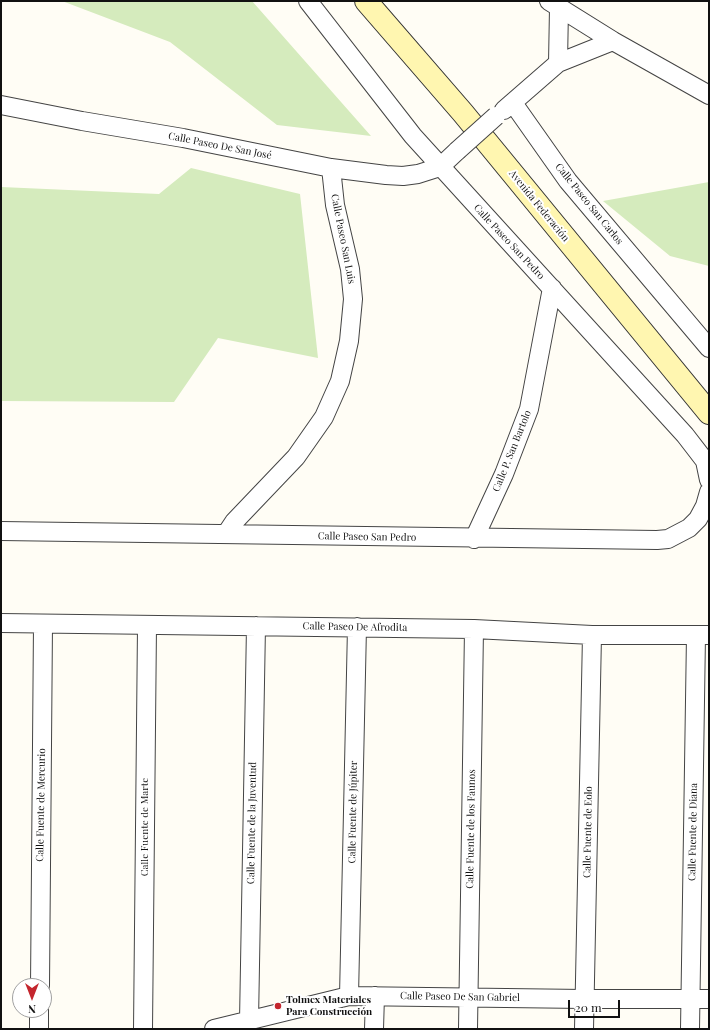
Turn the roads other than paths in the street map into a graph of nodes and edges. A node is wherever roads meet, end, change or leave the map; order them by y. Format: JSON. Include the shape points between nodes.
{"nodes":[{"id":1,"x":308,"y":1,"type":"edge"},
{"id":2,"x":366,"y":1,"type":"edge"},
{"id":3,"x":554,"y":5,"type":"edge"},
{"id":4,"x":613,"y":41,"type":"junction"},
{"id":5,"x":558,"y":63,"type":"junction"},
{"id":6,"x":709,"y":95,"type":"edge"},
{"id":7,"x":513,"y":103,"type":"junction"},
{"id":8,"x":1,"y":105,"type":"edge"},
{"id":9,"x":440,"y":167,"type":"junction"},
{"id":10,"x":331,"y":168,"type":"junction"},
{"id":11,"x":552,"y":288,"type":"junction"},
{"id":12,"x":709,"y":348,"type":"edge"},
{"id":13,"x":709,"y":413,"type":"edge"},
{"id":14,"x":709,"y":480,"type":"edge"},
{"id":15,"x":709,"y":492,"type":"edge"},
{"id":16,"x":1,"y":531,"type":"edge"},
{"id":17,"x":226,"y":534,"type":"junction"},
{"id":18,"x":474,"y":539,"type":"junction"},
{"id":19,"x":1,"y":623,"type":"edge"},
{"id":20,"x":43,"y":624,"type":"junction"},
{"id":21,"x":147,"y":626,"type":"junction"},
{"id":22,"x":256,"y":626,"type":"junction"},
{"id":23,"x":357,"y":627,"type":"junction"},
{"id":24,"x":474,"y":629,"type":"junction"},
{"id":25,"x":592,"y":635,"type":"junction"},
{"id":26,"x":702,"y":635,"type":"edge"},
{"id":27,"x":40,"y":978,"type":"edge"},
{"id":28,"x":349,"y":996,"type":"junction"},
{"id":29,"x":375,"y":996,"type":"junction"},
{"id":30,"x":468,"y":997,"type":"junction"},
{"id":31,"x":584,"y":999,"type":"junction"},
{"id":32,"x":691,"y":999,"type":"junction"},
{"id":33,"x":709,"y":999,"type":"edge"},
{"id":34,"x":39,"y":1018,"type":"edge"},
{"id":35,"x":249,"y":1021,"type":"junction"},
{"id":36,"x":39,"y":1029,"type":"edge"},
{"id":37,"x":144,"y":1029,"type":"edge"},
{"id":38,"x":214,"y":1029,"type":"edge"},
{"id":39,"x":374,"y":1029,"type":"edge"},
{"id":40,"x":468,"y":1029,"type":"edge"},
{"id":41,"x":584,"y":1029,"type":"edge"},
{"id":42,"x":690,"y":1029,"type":"edge"}],
"edges":[{"from":1,"to":9,"type":"street","name":"Calle Paseo San Pedro","via":[[412,136]]},
{"from":2,"to":13,"type":"main road","name":"Avenida Federación","via":[[468,120]]},
{"from":3,"to":4,"type":"street"},
{"from":3,"to":5,"type":"street"},
{"from":4,"to":5,"type":"street"},
{"from":4,"to":6,"type":"street"},
{"from":5,"to":7,"type":"street"},
{"from":7,"to":9,"type":"street","bridge":true},
{"from":7,"to":12,"type":"street","name":"Calle Paseo San Carlos","via":[[568,181]]},
{"from":8,"to":10,"type":"street","name":"Calle Paseo De San José"},
{"from":9,"to":10,"type":"street","name":"Calle Paseo De San José","via":[[403,176]]},
{"from":9,"to":11,"type":"street","name":"Calle Paseo San Pedro"},
{"from":10,"to":17,"type":"street","name":"Calle Paseo San Luis","via":[[335,205],[350,269],[353,298],[350,341],[340,381],[324,418],[296,457],[234,522]]},
{"from":11,"to":14,"type":"street","name":"Calle Paseo San Pedro","via":[[685,435],[705,461]]},
{"from":11,"to":18,"type":"street","name":"Calle P. San Bartolo","via":[[529,409],[504,474]]},
{"from":15,"to":18,"type":"street","name":"Calle Paseo San Pedro","via":[[698,519],[689,528],[668,539]]},
{"from":16,"to":17,"type":"street","name":"Calle Paseo San Pedro"},
{"from":17,"to":18,"type":"street","name":"Calle Paseo San Pedro"},
{"from":19,"to":20,"type":"street","name":"Calle Paseo De Afrodita"},
{"from":20,"to":21,"type":"street","name":"Calle Paseo De Afrodita"},
{"from":20,"to":27,"type":"street","name":"Calle Fuente de Mercurio"},
{"from":21,"to":22,"type":"street","name":"Calle Paseo De Afrodita"},
{"from":21,"to":37,"type":"street","name":"Calle Fuente de Marte"},
{"from":22,"to":23,"type":"street","name":"Calle Paseo De Afrodita"},
{"from":22,"to":35,"type":"street","name":"Calle Fuente de la Juventud"},
{"from":23,"to":24,"type":"street","name":"Calle Paseo De Afrodita"},
{"from":23,"to":28,"type":"street","name":"Calle Fuente de Júpiter"},
{"from":24,"to":25,"type":"street","name":"Calle Paseo De Afrodita"},
{"from":24,"to":30,"type":"street","name":"Calle Fuente de los Faunos"},
{"from":25,"to":26,"type":"street","name":"Calle Paseo De Afrodita"},
{"from":25,"to":31,"type":"street","name":"Calle Fuente de Eolo"},
{"from":26,"to":32,"type":"street","name":"Calle Fuente de Diana"},
{"from":28,"to":29,"type":"street","name":"Calle Paseo De San Gabriel"},
{"from":28,"to":35,"type":"street","name":"Calle Paseo De San Gabriel"},
{"from":29,"to":30,"type":"street","name":"Calle Paseo De San Gabriel"},
{"from":29,"to":39,"type":"street"},
{"from":30,"to":31,"type":"street","name":"Calle Paseo De San Gabriel"},
{"from":30,"to":40,"type":"street","name":"Calle Fuente de los Faunos"},
{"from":31,"to":32,"type":"street","name":"Calle Paseo De San Gabriel"},
{"from":31,"to":41,"type":"street","name":"Calle Fuente de Eolo"},
{"from":32,"to":33,"type":"street","name":"Calle Paseo De San Gabriel"},
{"from":32,"to":42,"type":"street","name":"Calle Fuente de Diana"},
{"from":34,"to":36,"type":"street"},
{"from":35,"to":38,"type":"street","name":"Calle Paseo De San Gabriel"}]}
